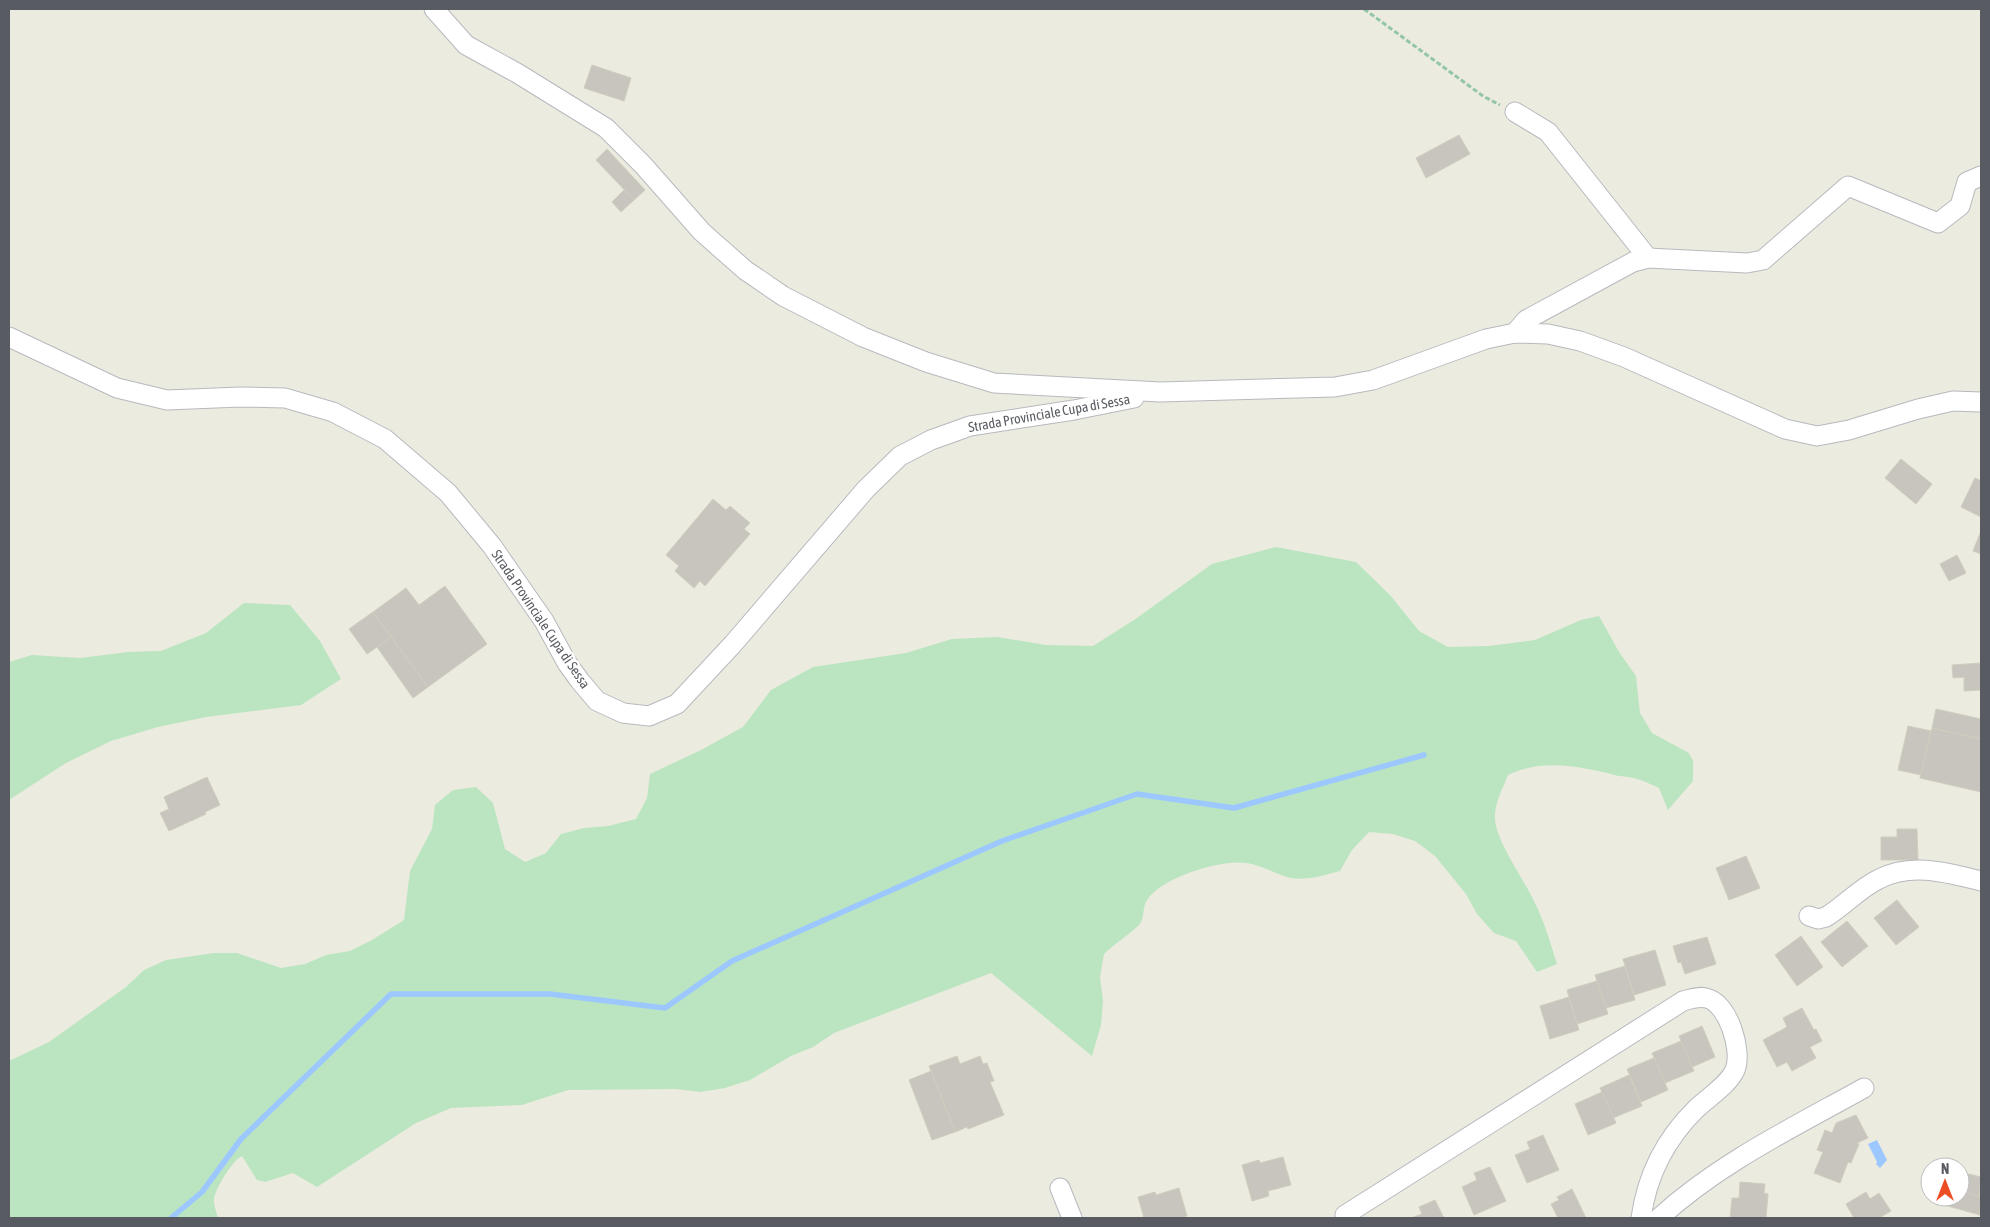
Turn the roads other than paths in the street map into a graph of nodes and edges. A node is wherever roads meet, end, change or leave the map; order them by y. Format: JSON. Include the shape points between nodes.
{"nodes":[{"id":1,"x":434,"y":9,"type":"edge"},
{"id":2,"x":1514,"y":112,"type":"road end"},
{"id":3,"x":1981,"y":176,"type":"edge"},
{"id":4,"x":1648,"y":258,"type":"junction"},
{"id":5,"x":1514,"y":333,"type":"junction"},
{"id":6,"x":9,"y":338,"type":"edge"},
{"id":7,"x":1160,"y":392,"type":"junction"},
{"id":8,"x":1981,"y":402,"type":"edge"},
{"id":9,"x":1981,"y":881,"type":"edge"},
{"id":10,"x":1809,"y":916,"type":"dead end"},
{"id":11,"x":1864,"y":1088,"type":"dead end"},
{"id":12,"x":1060,"y":1188,"type":"dead end"},
{"id":13,"x":1345,"y":1215,"type":"dead end"},
{"id":14,"x":1072,"y":1218,"type":"edge"},
{"id":15,"x":1642,"y":1218,"type":"edge"},
{"id":16,"x":1659,"y":1218,"type":"edge"}],
"edges":[{"from":1,"to":7,"type":"street","via":[[466,45],[606,128],[702,232],[745,270],[783,296],[863,337],[926,362],[994,383]]},
{"from":2,"to":4,"type":"street","via":[[1548,132]]},
{"from":3,"to":4,"type":"street","via":[[1967,182],[1960,206],[1938,223],[1848,186],[1763,260],[1746,263]]},
{"from":4,"to":5,"type":"street","via":[[1633,262],[1526,320]]},
{"from":5,"to":7,"type":"street","via":[[1486,339],[1373,380],[1335,387]]},
{"from":5,"to":8,"type":"street","via":[[1548,334],[1580,341],[1624,357],[1785,429],[1817,436],[1953,400]]},
{"from":6,"to":7,"type":"street","name":"Strada Provinciale Cupa di Sessa","via":[[117,388],[167,400],[285,398],[333,412],[386,439],[448,493],[492,546],[544,621],[567,663],[598,701],[623,713],[649,716],[677,704],[866,489],[900,456],[930,440],[970,426],[1074,410]]},
{"from":9,"to":10,"type":"street","via":[[1935,870],[1899,871],[1879,879],[1826,917]]},
{"from":11,"to":16,"type":"street","via":[[1716,1174]]},
{"from":12,"to":14,"type":"street"},
{"from":13,"to":15,"type":"street","via":[[1683,1001],[1706,998],[1722,1009],[1735,1038],[1737,1063],[1731,1077],[1684,1121],[1669,1141],[1650,1178]]}]}
